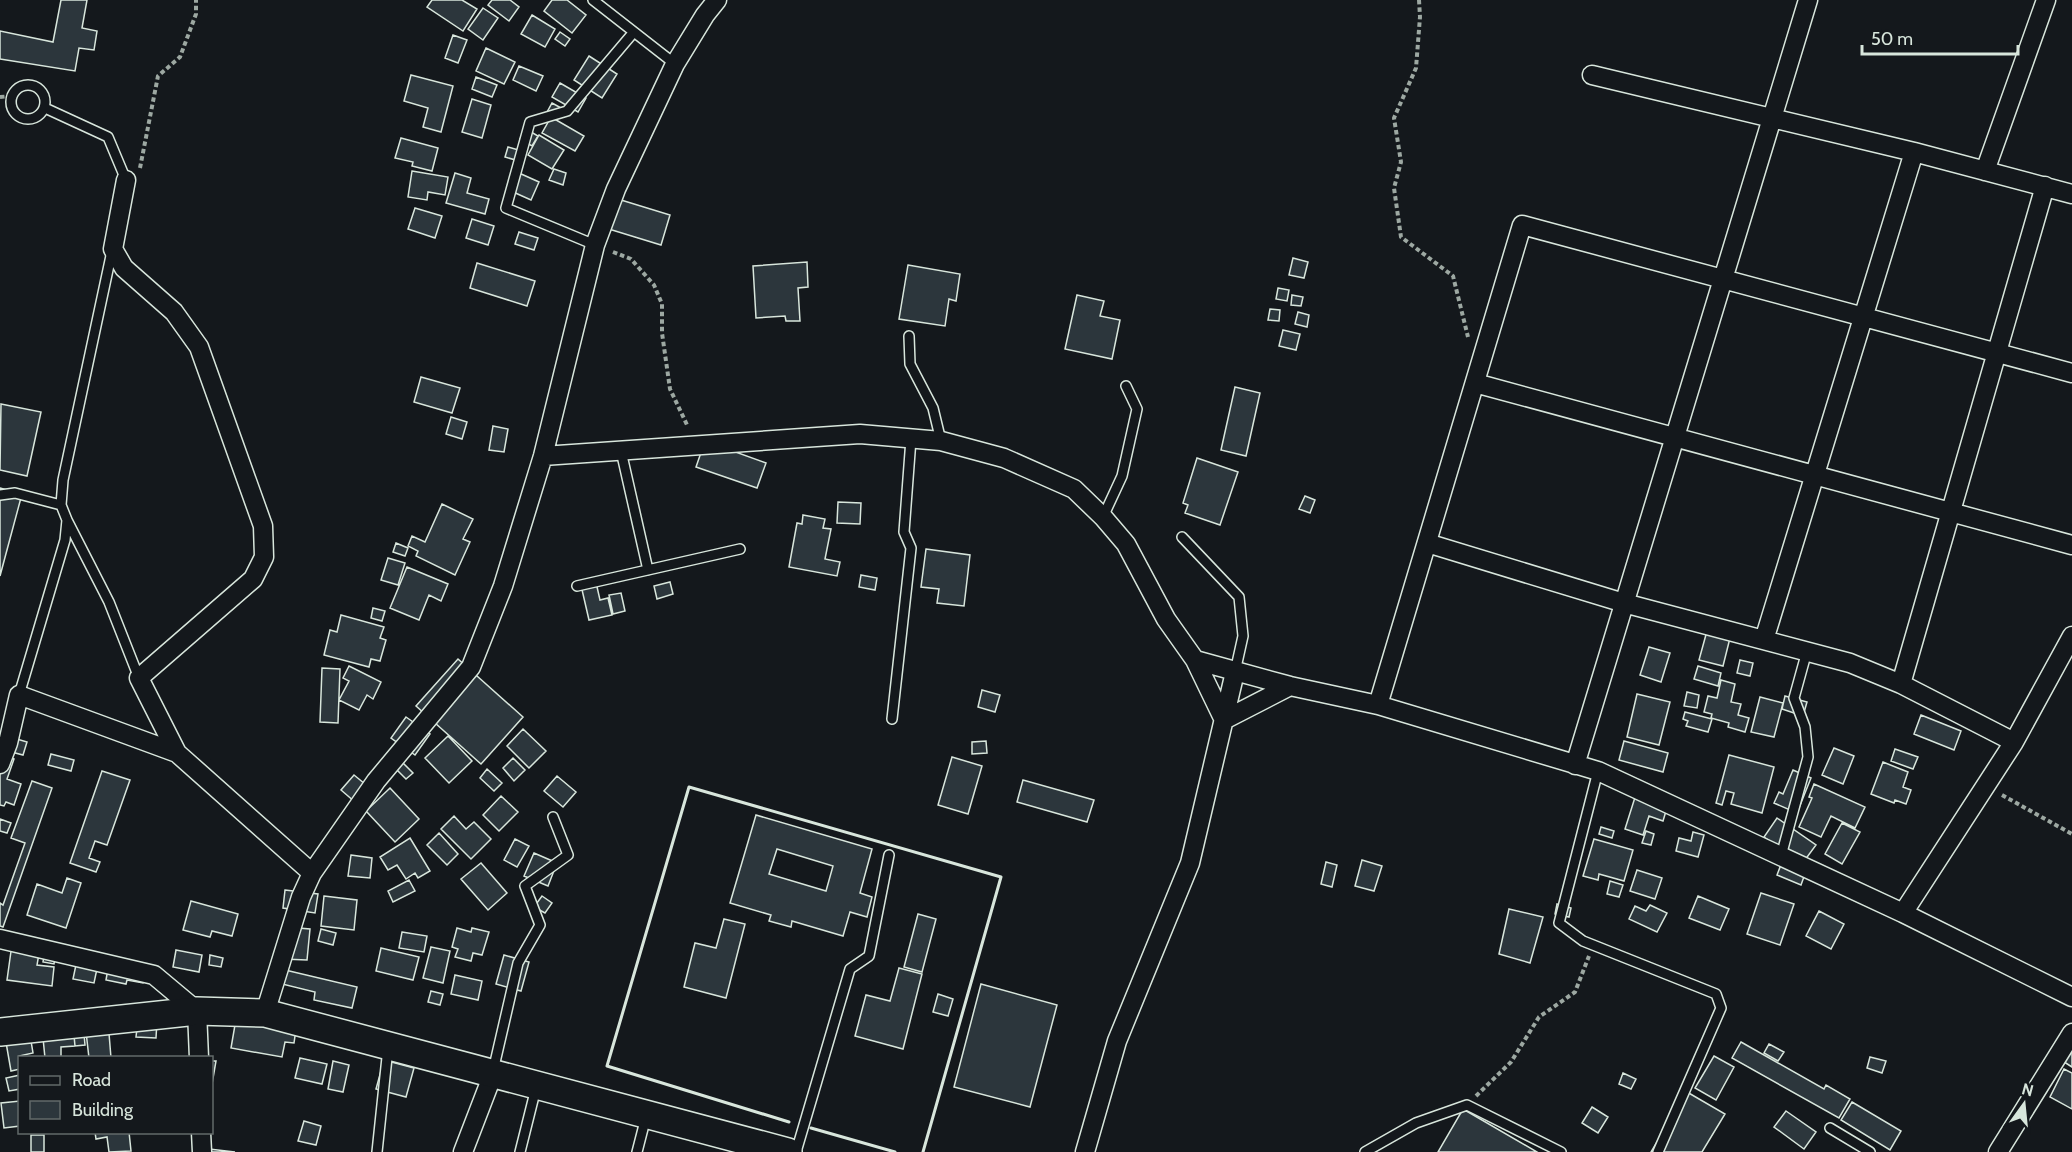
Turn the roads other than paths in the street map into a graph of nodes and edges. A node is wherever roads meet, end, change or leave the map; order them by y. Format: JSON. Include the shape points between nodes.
{"nodes":[{"id":1,"x":593,"y":0,"type":"edge"},
{"id":2,"x":717,"y":0,"type":"edge"},
{"id":3,"x":1808,"y":0,"type":"edge"},
{"id":4,"x":2046,"y":0,"type":"edge"},
{"id":5,"x":633,"y":33,"type":"junction"},
{"id":6,"x":675,"y":64,"type":"junction"},
{"id":7,"x":1592,"y":75,"type":"dead end"},
{"id":8,"x":45,"y":108,"type":"junction"},
{"id":9,"x":1772,"y":118,"type":"junction"},
{"id":10,"x":1914,"y":152,"type":"junction"},
{"id":11,"x":1985,"y":171,"type":"junction"},
{"id":12,"x":126,"y":180,"type":"joint"},
{"id":13,"x":2045,"y":186,"type":"junction"},
{"id":14,"x":2072,"y":194,"type":"edge"},
{"id":15,"x":595,"y":245,"type":"junction"},
{"id":16,"x":113,"y":249,"type":"junction"},
{"id":17,"x":1723,"y":279,"type":"junction"},
{"id":18,"x":1863,"y":317,"type":"junction"},
{"id":19,"x":909,"y":336,"type":"dead end"},
{"id":20,"x":1996,"y":353,"type":"junction"},
{"id":21,"x":2072,"y":373,"type":"edge"},
{"id":22,"x":1475,"y":383,"type":"junction"},
{"id":23,"x":1126,"y":386,"type":"dead end"},
{"id":24,"x":1675,"y":437,"type":"junction"},
{"id":25,"x":911,"y":438,"type":"junction"},
{"id":26,"x":941,"y":441,"type":"junction"},
{"id":27,"x":621,"y":452,"type":"junction"},
{"id":28,"x":543,"y":456,"type":"junction"},
{"id":29,"x":1814,"y":475,"type":"junction"},
{"id":30,"x":0,"y":495,"type":"edge"},
{"id":31,"x":61,"y":505,"type":"junction"},
{"id":32,"x":1950,"y":512,"type":"junction"},
{"id":33,"x":1103,"y":517,"type":"junction"},
{"id":34,"x":67,"y":520,"type":"junction"},
{"id":35,"x":1182,"y":537,"type":"dead end"},
{"id":36,"x":1427,"y":543,"type":"junction"},
{"id":37,"x":2072,"y":545,"type":"edge"},
{"id":38,"x":740,"y":549,"type":"dead end"},
{"id":39,"x":648,"y":570,"type":"junction"},
{"id":40,"x":577,"y":586,"type":"dead end"},
{"id":41,"x":1624,"y":603,"type":"junction"},
{"id":42,"x":2072,"y":636,"type":"edge"},
{"id":43,"x":1764,"y":640,"type":"junction"},
{"id":44,"x":1807,"y":651,"type":"junction"},
{"id":45,"x":1195,"y":660,"type":"junction"},
{"id":46,"x":1235,"y":672,"type":"junction"},
{"id":47,"x":139,"y":678,"type":"junction"},
{"id":48,"x":1901,"y":684,"type":"junction"},
{"id":49,"x":1290,"y":686,"type":"junction"},
{"id":50,"x":19,"y":695,"type":"junction"},
{"id":51,"x":1378,"y":705,"type":"junction"},
{"id":52,"x":892,"y":719,"type":"dead end"},
{"id":53,"x":1224,"y":720,"type":"junction"},
{"id":54,"x":4,"y":742,"type":"edge"},
{"id":55,"x":2014,"y":742,"type":"junction"},
{"id":56,"x":177,"y":753,"type":"junction"},
{"id":57,"x":0,"y":764,"type":"edge"},
{"id":58,"x":1575,"y":765,"type":"junction"},
{"id":59,"x":1598,"y":771,"type":"junction"},
{"id":60,"x":553,"y":817,"type":"dead end"},
{"id":61,"x":889,"y":855,"type":"dead end"},
{"id":62,"x":1781,"y":856,"type":"junction"},
{"id":63,"x":312,"y":873,"type":"junction"},
{"id":64,"x":1903,"y":913,"type":"junction"},
{"id":65,"x":0,"y":939,"type":"edge"},
{"id":66,"x":2072,"y":997,"type":"edge"},
{"id":67,"x":197,"y":1011,"type":"junction"},
{"id":68,"x":265,"y":1013,"type":"junction"},
{"id":69,"x":0,"y":1032,"type":"edge"},
{"id":70,"x":2072,"y":1033,"type":"edge"},
{"id":71,"x":388,"y":1046,"type":"junction"},
{"id":72,"x":199,"y":1056,"type":"edge"},
{"id":73,"x":493,"y":1074,"type":"junction"},
{"id":74,"x":537,"y":1085,"type":"junction"},
{"id":75,"x":647,"y":1114,"type":"junction"},
{"id":76,"x":1830,"y":1128,"type":"dead end"},
{"id":77,"x":201,"y":1134,"type":"edge"},
{"id":78,"x":202,"y":1152,"type":"edge"},
{"id":79,"x":377,"y":1152,"type":"edge"},
{"id":80,"x":463,"y":1152,"type":"edge"},
{"id":81,"x":520,"y":1152,"type":"edge"},
{"id":82,"x":637,"y":1152,"type":"edge"},
{"id":83,"x":787,"y":1152,"type":"edge"},
{"id":84,"x":796,"y":1152,"type":"edge"},
{"id":85,"x":1085,"y":1152,"type":"edge"},
{"id":86,"x":1365,"y":1152,"type":"edge"},
{"id":87,"x":1561,"y":1152,"type":"edge"},
{"id":88,"x":1658,"y":1152,"type":"edge"},
{"id":89,"x":1870,"y":1152,"type":"edge"},
{"id":90,"x":1998,"y":1152,"type":"edge"}],
"edges":[{"from":1,"to":5,"type":"lane"},
{"from":2,"to":6,"type":"street"},
{"from":3,"to":9,"type":"street"},
{"from":4,"to":11,"type":"street"},
{"from":5,"to":6,"type":"lane"},
{"from":5,"to":15,"type":"lane","via":[[567,111],[530,122],[506,208]]},
{"from":6,"to":15,"type":"street","via":[[616,189]]},
{"from":7,"to":9,"type":"street"},
{"from":8,"to":8,"type":"lane","via":[[44,94],[34,86],[21,86],[12,96],[13,110],[23,118],[36,118]]},
{"from":8,"to":12,"type":"lane","via":[[108,136]]},
{"from":9,"to":10,"type":"street"},
{"from":9,"to":17,"type":"street"},
{"from":10,"to":11,"type":"street"},
{"from":10,"to":18,"type":"street"},
{"from":11,"to":13,"type":"street"},
{"from":12,"to":16,"type":"street"},
{"from":13,"to":14,"type":"street"},
{"from":13,"to":20,"type":"street"},
{"from":15,"to":28,"type":"street"},
{"from":16,"to":31,"type":"lane","via":[[63,480]]},
{"from":16,"to":47,"type":"street","via":[[124,268],[174,312],[200,347],[263,526],[264,557],[254,579]]},
{"from":17,"to":18,"type":"street"},
{"from":17,"to":22,"type":"street","via":[[1522,225]]},
{"from":17,"to":24,"type":"street"},
{"from":18,"to":20,"type":"street"},
{"from":18,"to":29,"type":"street"},
{"from":19,"to":26,"type":"lane","via":[[910,364],[933,408]]},
{"from":20,"to":21,"type":"street"},
{"from":20,"to":32,"type":"street"},
{"from":22,"to":24,"type":"street"},
{"from":22,"to":36,"type":"street"},
{"from":23,"to":33,"type":"lane","via":[[1137,409],[1122,476]]},
{"from":24,"to":29,"type":"street"},
{"from":24,"to":41,"type":"street"},
{"from":25,"to":26,"type":"street"},
{"from":25,"to":27,"type":"street","via":[[860,434]]},
{"from":25,"to":52,"type":"lane","via":[[904,532],[911,548]]},
{"from":26,"to":33,"type":"street","via":[[1004,458],[1074,489]]},
{"from":27,"to":28,"type":"street"},
{"from":27,"to":39,"type":"lane"},
{"from":28,"to":63,"type":"street","via":[[503,586],[471,667],[376,781]]},
{"from":29,"to":32,"type":"street"},
{"from":29,"to":43,"type":"street"},
{"from":30,"to":31,"type":"lane","via":[[15,493]]},
{"from":31,"to":34,"type":"lane"},
{"from":32,"to":37,"type":"street"},
{"from":32,"to":48,"type":"street"},
{"from":33,"to":45,"type":"street","via":[[1126,544],[1166,619]]},
{"from":34,"to":47,"type":"lane","via":[[109,602]]},
{"from":34,"to":50,"type":"lane","via":[[65,540]]},
{"from":35,"to":46,"type":"lane","via":[[1239,597],[1242,636]]},
{"from":36,"to":41,"type":"street"},
{"from":36,"to":51,"type":"street"},
{"from":38,"to":39,"type":"lane"},
{"from":39,"to":40,"type":"lane"},
{"from":41,"to":43,"type":"street"},
{"from":41,"to":58,"type":"street"},
{"from":42,"to":55,"type":"street"},
{"from":43,"to":44,"type":"street"},
{"from":44,"to":48,"type":"street"},
{"from":44,"to":62,"type":"lane","via":[[1794,698],[1805,727],[1808,757]]},
{"from":45,"to":46,"type":"street"},
{"from":45,"to":53,"type":"street"},
{"from":46,"to":49,"type":"street"},
{"from":46,"to":53,"type":"street"},
{"from":47,"to":56,"type":"street"},
{"from":48,"to":55,"type":"street"},
{"from":49,"to":51,"type":"street"},
{"from":49,"to":53,"type":"street"},
{"from":50,"to":54,"type":"street"},
{"from":50,"to":56,"type":"street"},
{"from":51,"to":58,"type":"street"},
{"from":53,"to":85,"type":"street","via":[[1190,863],[1117,1041]]},
{"from":54,"to":57,"type":"street"},
{"from":55,"to":64,"type":"street"},
{"from":56,"to":63,"type":"street"},
{"from":58,"to":59,"type":"street"},
{"from":59,"to":62,"type":"street"},
{"from":59,"to":88,"type":"lane","via":[[1559,922],[1583,941],[1716,994],[1721,1008]]},
{"from":60,"to":73,"type":"lane","via":[[568,855],[525,886],[540,925],[518,963]]},
{"from":61,"to":84,"type":"lane","via":[[869,956],[850,969]]},
{"from":62,"to":64,"type":"street"},
{"from":63,"to":68,"type":"street"},
{"from":64,"to":66,"type":"street"},
{"from":65,"to":67,"type":"street","via":[[154,975]]},
{"from":67,"to":68,"type":"main road"},
{"from":67,"to":69,"type":"main road"},
{"from":67,"to":72,"type":"street"},
{"from":68,"to":71,"type":"main road"},
{"from":70,"to":90,"type":"street"},
{"from":71,"to":73,"type":"main road"},
{"from":71,"to":79,"type":"lane"},
{"from":73,"to":74,"type":"main road"},
{"from":73,"to":80,"type":"street"},
{"from":74,"to":75,"type":"main road"},
{"from":74,"to":81,"type":"lane"},
{"from":75,"to":82,"type":"lane"},
{"from":75,"to":83,"type":"main road"},
{"from":76,"to":89,"type":"lane"},
{"from":77,"to":78,"type":"street"},
{"from":86,"to":87,"type":"lane","via":[[1416,1123],[1467,1105]]}]}
